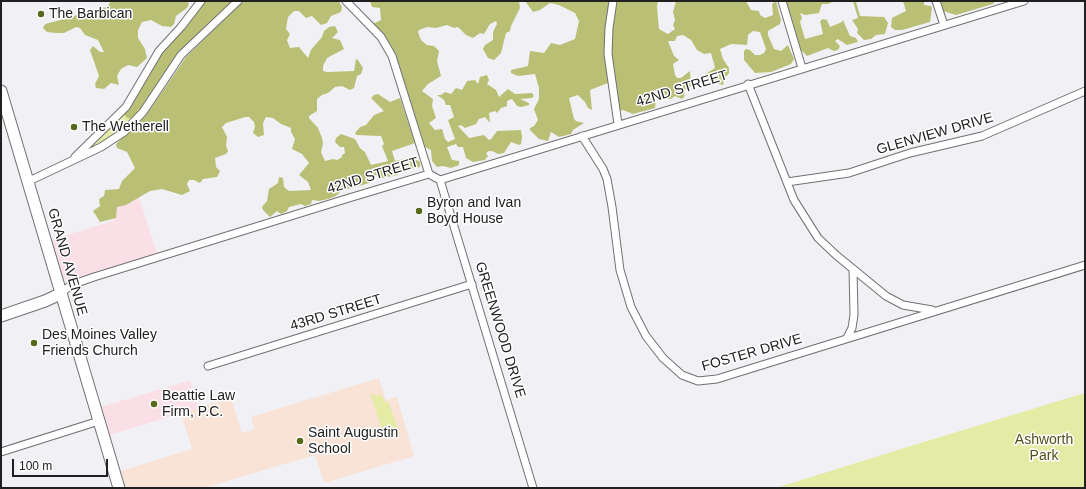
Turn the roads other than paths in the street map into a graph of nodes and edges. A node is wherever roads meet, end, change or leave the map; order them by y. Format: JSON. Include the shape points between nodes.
{"nodes":[{"id":1,"x":201,"y":1,"type":"edge"},
{"id":2,"x":238,"y":1,"type":"edge"},
{"id":3,"x":346,"y":1,"type":"edge"},
{"id":4,"x":613,"y":1,"type":"edge"},
{"id":5,"x":782,"y":1,"type":"edge"},
{"id":6,"x":936,"y":1,"type":"edge"},
{"id":7,"x":1024,"y":1,"type":"edge"},
{"id":8,"x":944,"y":25,"type":"junction"},
{"id":9,"x":802,"y":68,"type":"junction"},
{"id":10,"x":748,"y":84,"type":"junction"},
{"id":11,"x":1,"y":90,"type":"edge"},
{"id":12,"x":1085,"y":91,"type":"edge"},
{"id":13,"x":618,"y":124,"type":"junction"},
{"id":14,"x":582,"y":136,"type":"junction"},
{"id":15,"x":73,"y":158,"type":"junction"},
{"id":16,"x":429,"y":174,"type":"junction"},
{"id":17,"x":440,"y":180,"type":"junction"},
{"id":18,"x":27,"y":182,"type":"junction"},
{"id":19,"x":787,"y":182,"type":"junction"},
{"id":20,"x":1085,"y":265,"type":"edge"},
{"id":21,"x":853,"y":270,"type":"junction"},
{"id":22,"x":472,"y":284,"type":"junction"},
{"id":23,"x":60,"y":294,"type":"junction"},
{"id":24,"x":938,"y":310,"type":"junction"},
{"id":25,"x":1,"y":316,"type":"edge"},
{"id":26,"x":847,"y":338,"type":"junction"},
{"id":27,"x":208,"y":366,"type":"dead end"},
{"id":28,"x":99,"y":421,"type":"junction"},
{"id":29,"x":1,"y":452,"type":"edge"},
{"id":30,"x":119,"y":488,"type":"edge"},
{"id":31,"x":533,"y":488,"type":"edge"}],
"edges":[{"from":1,"to":15,"type":"street","via":[[159,51],[126,107]]},
{"from":2,"to":15,"type":"street","via":[[182,55],[134,123],[113,140]]},
{"from":3,"to":16,"type":"street","via":[[381,37],[392,56]]},
{"from":4,"to":13,"type":"street","via":[[608,54]]},
{"from":5,"to":9,"type":"street"},
{"from":6,"to":8,"type":"street"},
{"from":7,"to":8,"type":"street","name":"42ND STREET"},
{"from":8,"to":9,"type":"street","name":"42ND STREET"},
{"from":9,"to":10,"type":"street","name":"42ND STREET"},
{"from":10,"to":13,"type":"street","name":"42ND STREET"},
{"from":10,"to":19,"type":"street"},
{"from":11,"to":18,"type":"main road","name":"GRAND AVENUE"},
{"from":12,"to":19,"type":"street","name":"GLENVIEW DRIVE","via":[[982,136],[910,153],[849,173]]},
{"from":13,"to":14,"type":"street","name":"42ND STREET"},
{"from":14,"to":17,"type":"street","name":"42ND STREET"},
{"from":14,"to":26,"type":"street","name":"FOSTER DRIVE","via":[[607,179],[620,270],[631,307],[654,348],[682,375],[698,381],[717,379]]},
{"from":15,"to":18,"type":"street"},
{"from":16,"to":17,"type":"street","name":"42ND STREET"},
{"from":16,"to":23,"type":"street","name":"42ND STREET","via":[[94,277],[71,286]]},
{"from":17,"to":22,"type":"street","name":"GREENWOOD DRIVE"},
{"from":18,"to":23,"type":"main road","name":"GRAND AVENUE"},
{"from":19,"to":21,"type":"street","via":[[810,228]]},
{"from":20,"to":24,"type":"street","name":"FOSTER DRIVE"},
{"from":21,"to":24,"type":"street","via":[[886,296],[903,305],[921,310]]},
{"from":21,"to":26,"type":"street","via":[[854,315]]},
{"from":22,"to":27,"type":"street","name":"43RD STREET"},
{"from":22,"to":31,"type":"street","name":"GREENWOOD DRIVE"},
{"from":23,"to":25,"type":"main road","name":"42ND STREET"},
{"from":23,"to":28,"type":"main road","name":"GRAND AVENUE"},
{"from":24,"to":26,"type":"street","name":"FOSTER DRIVE"},
{"from":28,"to":29,"type":"street"},
{"from":28,"to":30,"type":"main road","name":"GRAND AVENUE"}]}
